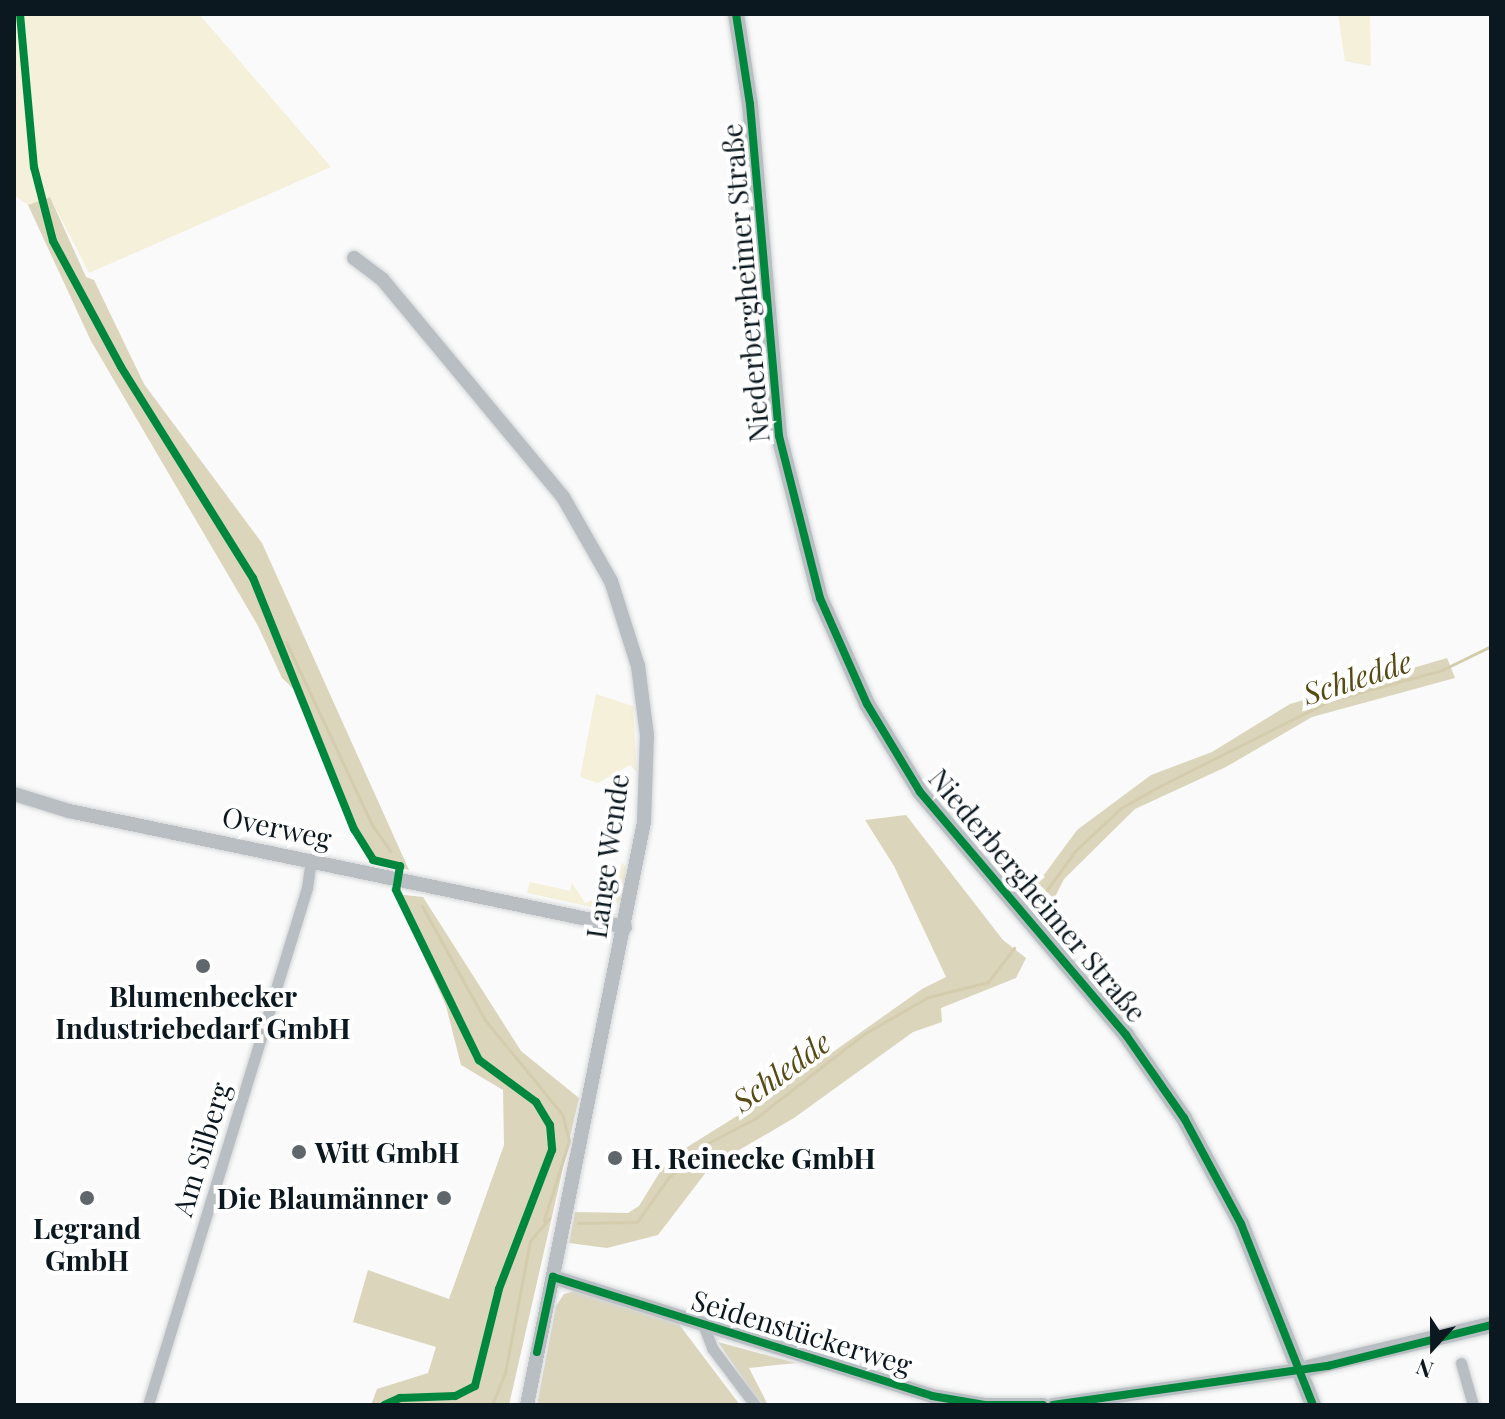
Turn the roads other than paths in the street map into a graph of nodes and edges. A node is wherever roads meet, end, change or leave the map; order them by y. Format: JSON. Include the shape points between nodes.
{"nodes":[{"id":1,"x":736,"y":14,"type":"edge"},
{"id":2,"x":354,"y":258,"type":"dead end"},
{"id":3,"x":14,"y":794,"type":"edge"},
{"id":4,"x":311,"y":861,"type":"junction"},
{"id":5,"x":625,"y":927,"type":"junction"},
{"id":6,"x":553,"y":1277,"type":"junction"},
{"id":7,"x":703,"y":1324,"type":"junction"},
{"id":8,"x":1491,"y":1325,"type":"edge"},
{"id":9,"x":1461,"y":1363,"type":"dead end"},
{"id":10,"x":1300,"y":1370,"type":"junction"},
{"id":11,"x":1095,"y":1404,"type":"edge"},
{"id":12,"x":148,"y":1405,"type":"edge"},
{"id":13,"x":527,"y":1405,"type":"edge"},
{"id":14,"x":755,"y":1405,"type":"edge"},
{"id":15,"x":1043,"y":1405,"type":"edge"},
{"id":16,"x":1053,"y":1405,"type":"edge"},
{"id":17,"x":1313,"y":1405,"type":"edge"},
{"id":18,"x":1473,"y":1405,"type":"edge"}],
"edges":[{"from":1,"to":10,"type":"main road","name":"Niederbergheimer Straße","via":[[750,104],[779,436],[798,524],[826,611],[867,704],[920,792],[1126,1035],[1184,1118],[1241,1224]]},
{"from":2,"to":5,"type":"street","name":"Lange Wende","via":[[382,279],[526,448],[563,497],[611,581],[631,635],[647,735],[644,822]]},
{"from":3,"to":4,"type":"street","name":"Overweg","via":[[69,811]]},
{"from":4,"to":5,"type":"street","name":"Overweg"},
{"from":4,"to":12,"type":"street","name":"Am Silberg"},
{"from":5,"to":6,"type":"street","name":"Lange Wende"},
{"from":6,"to":7,"type":"street","name":"Seidenstückerweg"},
{"from":6,"to":13,"type":"street","name":"Lange Wende"},
{"from":7,"to":14,"type":"street","via":[[712,1348]]},
{"from":7,"to":15,"type":"street","name":"Seidenstückerweg","via":[[932,1396],[986,1405]]},
{"from":8,"to":10,"type":"main road"},
{"from":9,"to":18,"type":"street"},
{"from":10,"to":11,"type":"street"},
{"from":10,"to":17,"type":"main road","name":"Niederbergheimer Straße"},
{"from":11,"to":16,"type":"street"}]}
